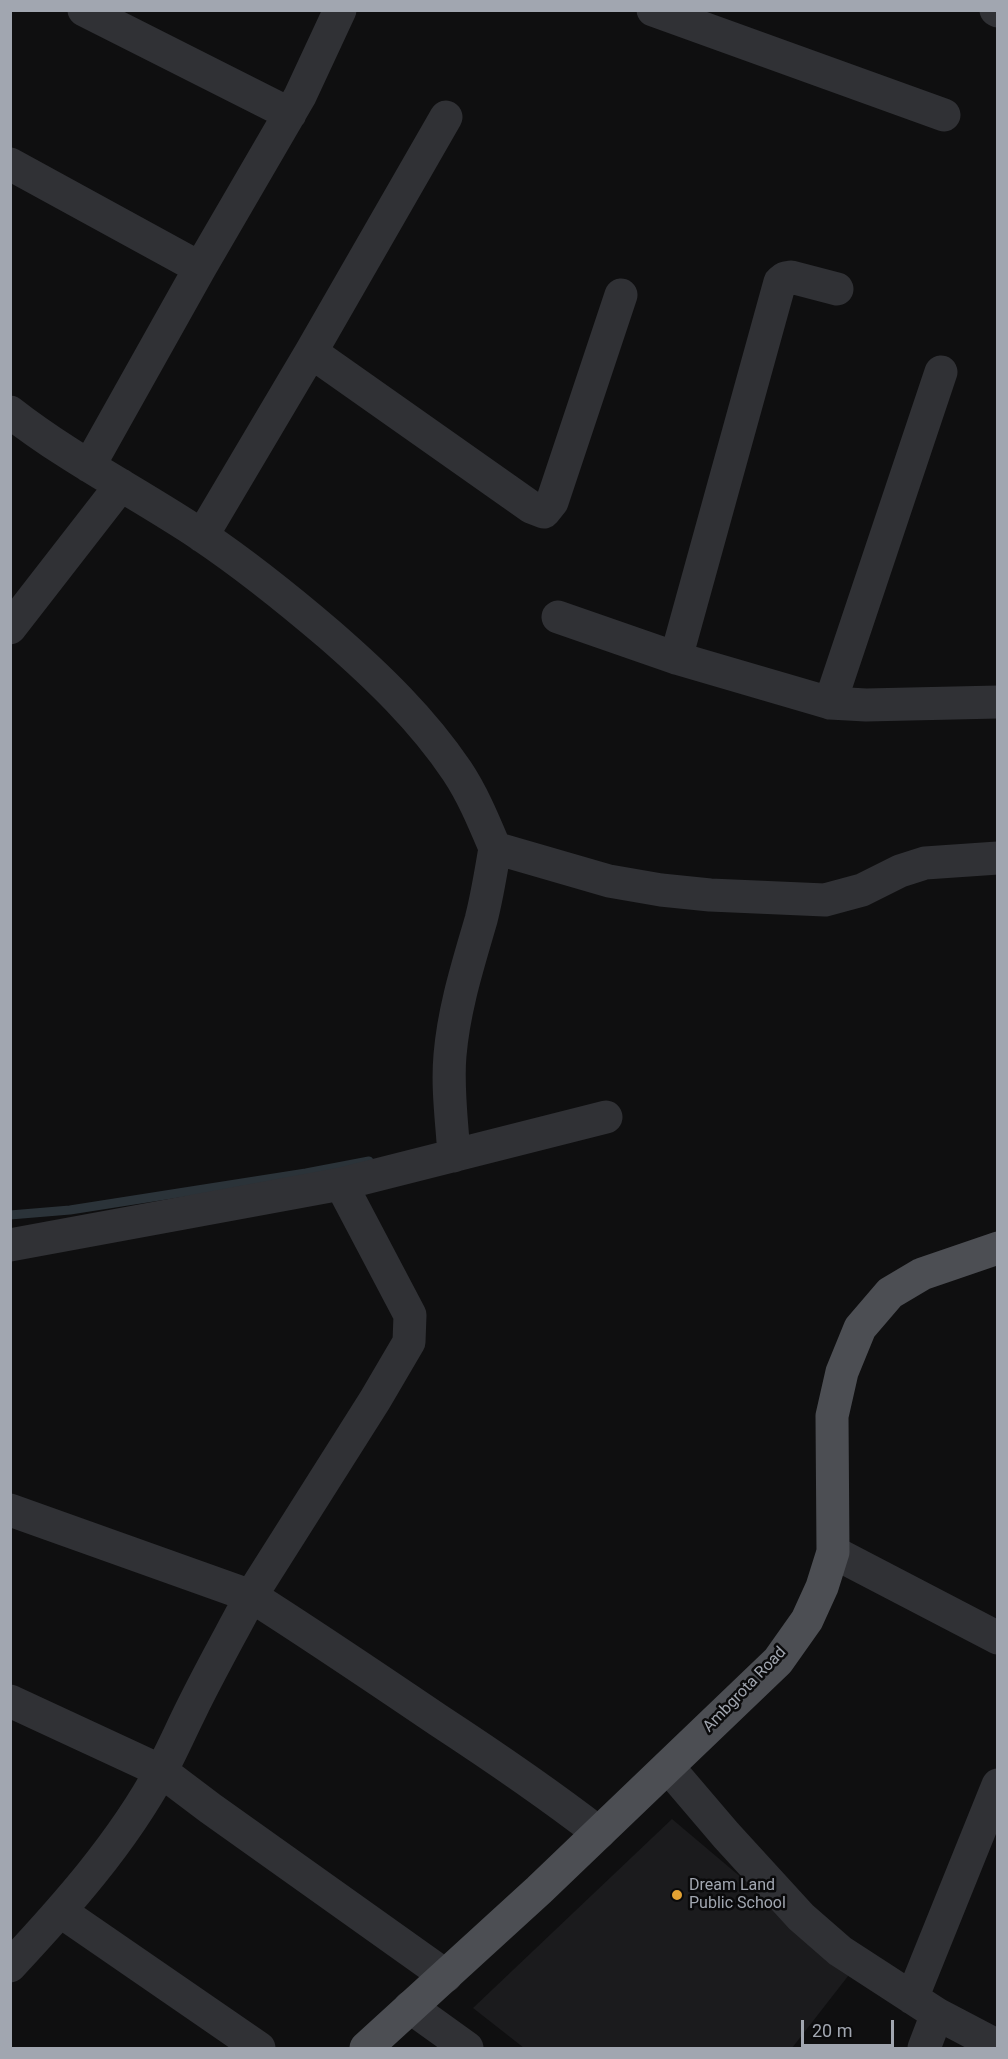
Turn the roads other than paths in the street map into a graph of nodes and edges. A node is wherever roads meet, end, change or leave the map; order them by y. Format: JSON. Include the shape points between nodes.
{"nodes":[{"id":1,"x":340,"y":10,"type":"edge"},
{"id":2,"x":652,"y":10,"type":"edge"},
{"id":3,"x":96,"y":13,"type":"edge"},
{"id":4,"x":290,"y":114,"type":"junction"},
{"id":5,"x":944,"y":115,"type":"dead end"},
{"id":6,"x":446,"y":117,"type":"dead end"},
{"id":7,"x":10,"y":164,"type":"edge"},
{"id":8,"x":200,"y":268,"type":"junction"},
{"id":9,"x":837,"y":289,"type":"dead end"},
{"id":10,"x":621,"y":295,"type":"dead end"},
{"id":11,"x":311,"y":352,"type":"junction"},
{"id":12,"x":941,"y":372,"type":"dead end"},
{"id":13,"x":10,"y":412,"type":"edge"},
{"id":14,"x":89,"y":466,"type":"junction"},
{"id":15,"x":122,"y":485,"type":"junction"},
{"id":16,"x":202,"y":536,"type":"junction"},
{"id":17,"x":558,"y":617,"type":"dead end"},
{"id":18,"x":10,"y":628,"type":"edge"},
{"id":19,"x":676,"y":658,"type":"junction"},
{"id":20,"x":998,"y":702,"type":"edge"},
{"id":21,"x":830,"y":704,"type":"junction"},
{"id":22,"x":495,"y":848,"type":"junction"},
{"id":23,"x":998,"y":858,"type":"edge"},
{"id":24,"x":606,"y":1117,"type":"dead end"},
{"id":25,"x":454,"y":1156,"type":"junction"},
{"id":26,"x":341,"y":1184,"type":"junction"},
{"id":27,"x":10,"y":1245,"type":"edge"},
{"id":28,"x":998,"y":1248,"type":"edge"},
{"id":29,"x":10,"y":1510,"type":"edge"},
{"id":30,"x":833,"y":1552,"type":"junction"},
{"id":31,"x":251,"y":1596,"type":"junction"},
{"id":32,"x":998,"y":1638,"type":"edge"},
{"id":33,"x":10,"y":1701,"type":"edge"},
{"id":34,"x":669,"y":1767,"type":"junction"},
{"id":35,"x":161,"y":1772,"type":"junction"},
{"id":36,"x":998,"y":1785,"type":"edge"},
{"id":37,"x":599,"y":1833,"type":"junction"},
{"id":38,"x":60,"y":1911,"type":"junction"},
{"id":39,"x":10,"y":1966,"type":"edge"},
{"id":40,"x":446,"y":1976,"type":"junction"},
{"id":41,"x":924,"y":2006,"type":"junction"},
{"id":42,"x":410,"y":2007,"type":"junction"},
{"id":43,"x":998,"y":2046,"type":"edge"},
{"id":44,"x":259,"y":2049,"type":"edge"},
{"id":45,"x":366,"y":2049,"type":"edge"},
{"id":46,"x":467,"y":2049,"type":"edge"},
{"id":47,"x":924,"y":2049,"type":"edge"}],
"edges":[{"from":1,"to":4,"type":"street"},
{"from":2,"to":5,"type":"street"},
{"from":3,"to":4,"type":"street"},
{"from":4,"to":8,"type":"street"},
{"from":6,"to":11,"type":"street"},
{"from":7,"to":8,"type":"street"},
{"from":8,"to":14,"type":"street"},
{"from":9,"to":19,"type":"street","via":[[791,277],[780,282]]},
{"from":10,"to":11,"type":"street","via":[[552,502],[544,512],[531,507]]},
{"from":11,"to":16,"type":"street"},
{"from":12,"to":21,"type":"street"},
{"from":13,"to":14,"type":"street"},
{"from":14,"to":15,"type":"street"},
{"from":15,"to":16,"type":"street"},
{"from":15,"to":18,"type":"street"},
{"from":16,"to":22,"type":"street","via":[[276,588],[397,697],[457,772]]},
{"from":17,"to":19,"type":"street"},
{"from":19,"to":21,"type":"street"},
{"from":20,"to":21,"type":"street"},
{"from":22,"to":23,"type":"street","via":[[609,881],[661,890],[825,900],[862,890],[925,863]]},
{"from":22,"to":25,"type":"street","via":[[454,1020],[450,1091]]},
{"from":24,"to":25,"type":"street"},
{"from":25,"to":26,"type":"street"},
{"from":26,"to":27,"type":"street"},
{"from":26,"to":31,"type":"street","via":[[410,1315],[408,1342]]},
{"from":28,"to":30,"type":"main road","name":"Ambgrota Road","via":[[922,1274],[890,1293],[860,1328],[842,1372],[832,1416]]},
{"from":29,"to":31,"type":"street"},
{"from":30,"to":32,"type":"street"},
{"from":30,"to":34,"type":"main road","name":"Ambgrota Road","via":[[807,1620],[778,1661]]},
{"from":31,"to":35,"type":"street"},
{"from":31,"to":37,"type":"street","via":[[464,1737]]},
{"from":33,"to":35,"type":"street"},
{"from":34,"to":37,"type":"main road","name":"Ambgrota Road"},
{"from":34,"to":41,"type":"street","via":[[801,1917],[840,1951]]},
{"from":35,"to":38,"type":"street","via":[[109,1850]]},
{"from":35,"to":40,"type":"street"},
{"from":36,"to":41,"type":"street"},
{"from":37,"to":40,"type":"main road","name":"Ambgrota Road"},
{"from":38,"to":39,"type":"street"},
{"from":38,"to":44,"type":"street"},
{"from":40,"to":42,"type":"main road","name":"Ambgrota Road"},
{"from":41,"to":43,"type":"street"},
{"from":41,"to":47,"type":"street"},
{"from":42,"to":45,"type":"main road","name":"Ambgrota Road"},
{"from":42,"to":46,"type":"street"}]}
